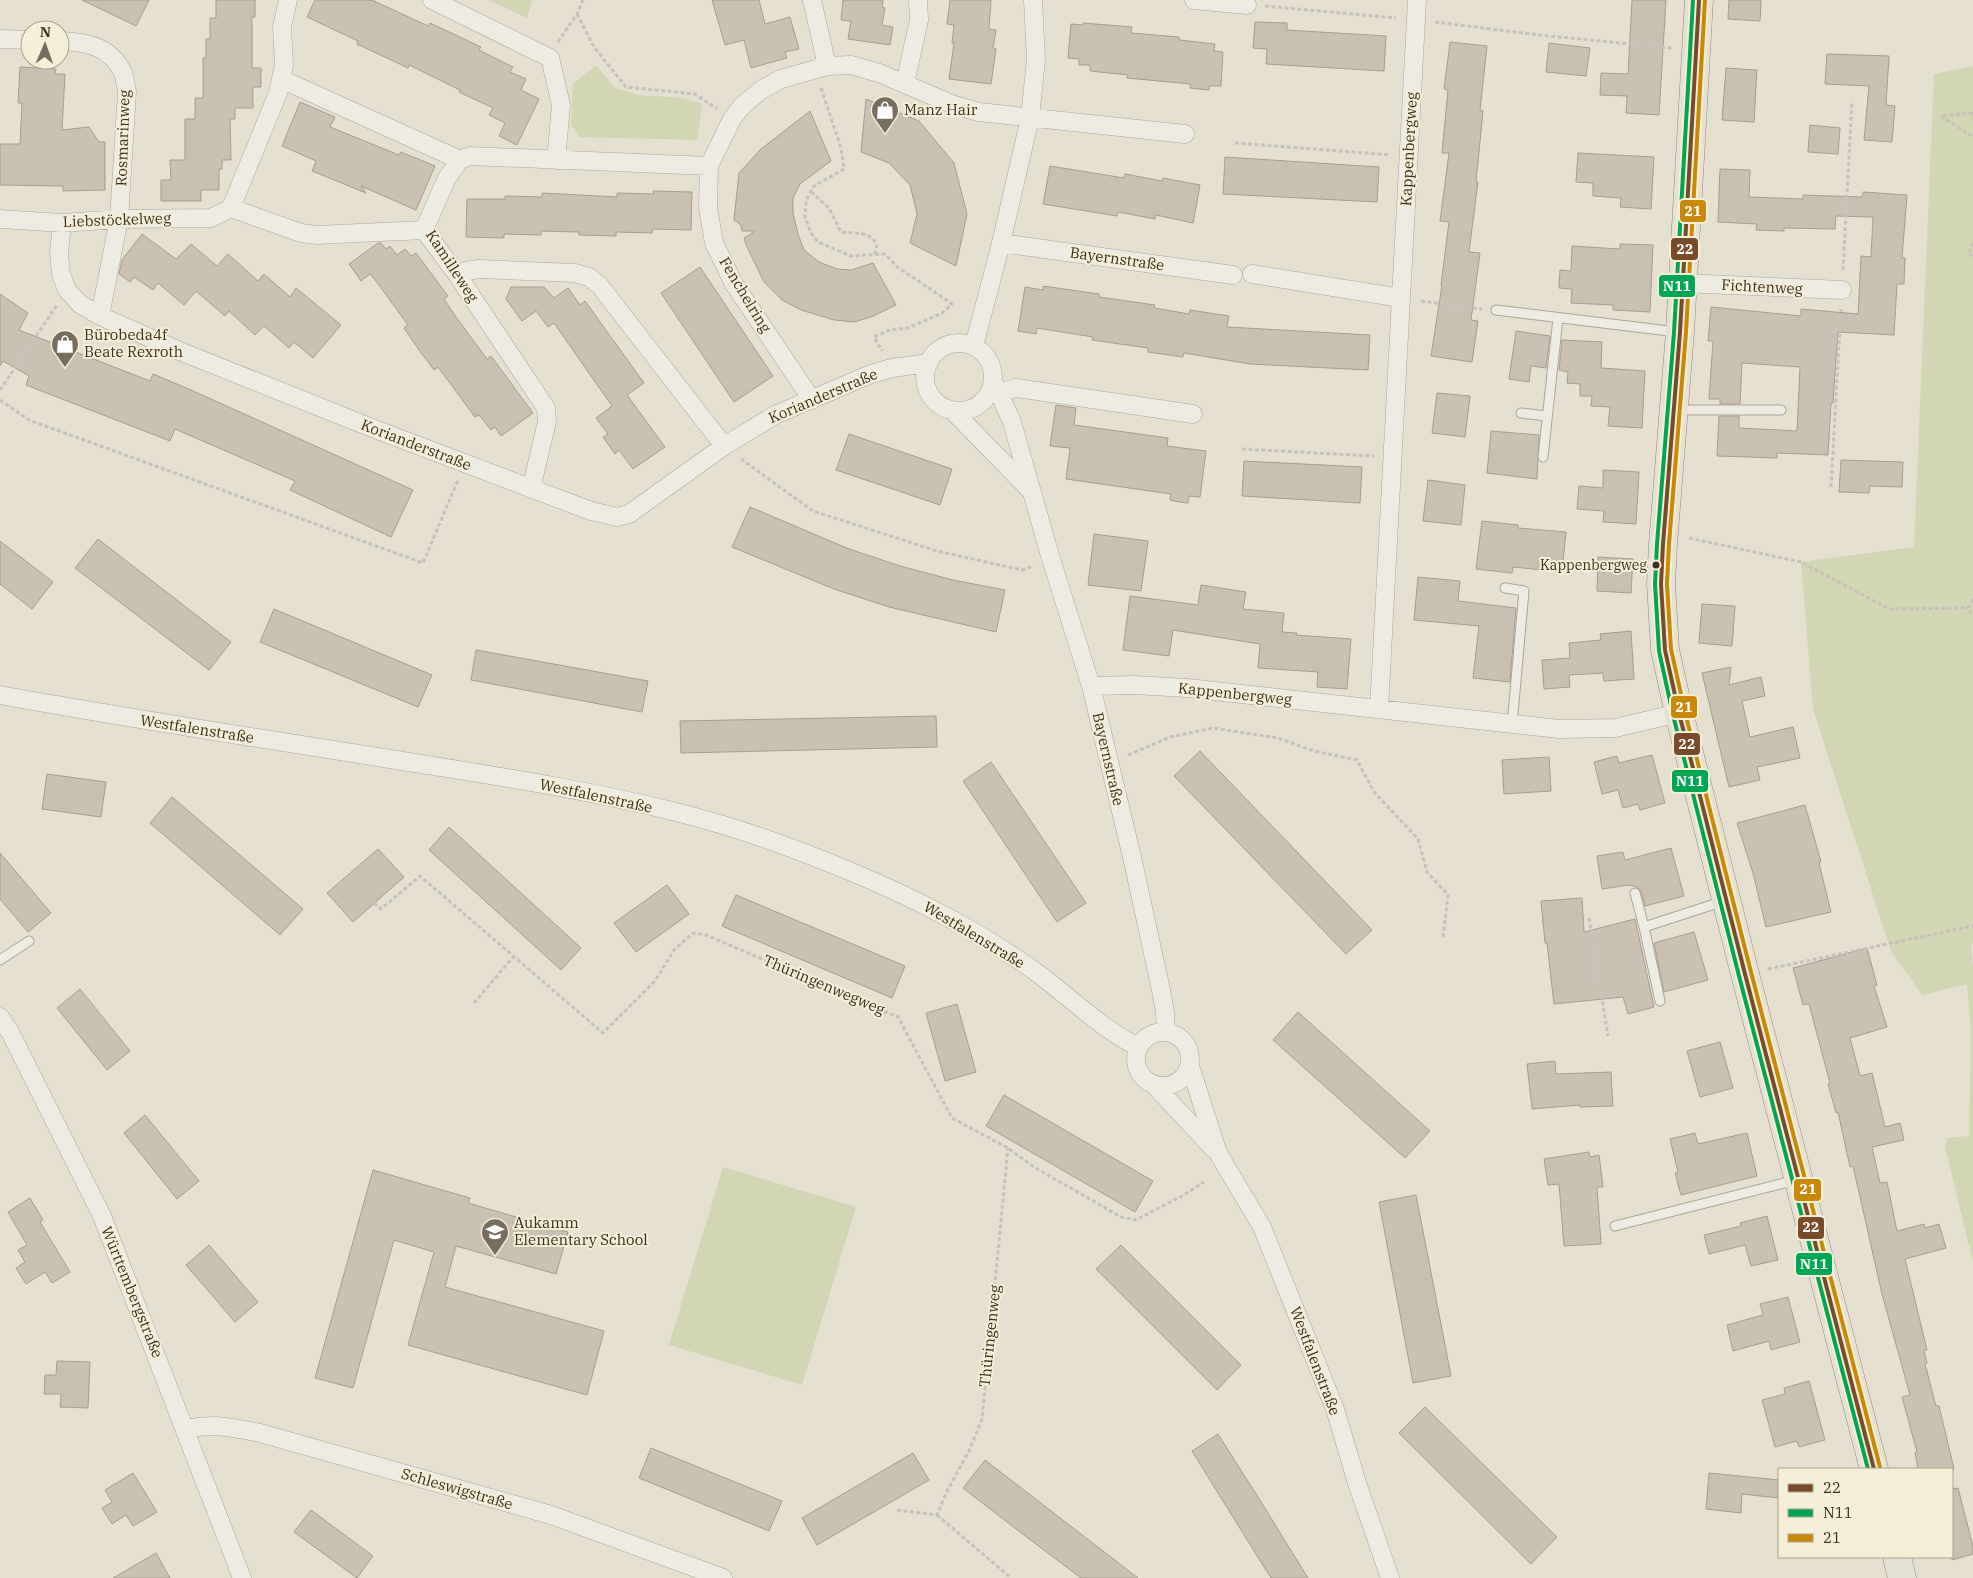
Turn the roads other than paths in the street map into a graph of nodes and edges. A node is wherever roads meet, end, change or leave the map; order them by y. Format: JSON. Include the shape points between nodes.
{"nodes":[{"id":1,"x":288,"y":0,"type":"edge"},
{"id":2,"x":432,"y":0,"type":"edge"},
{"id":3,"x":812,"y":0,"type":"edge"},
{"id":4,"x":918,"y":0,"type":"edge"},
{"id":5,"x":1033,"y":0,"type":"edge"},
{"id":6,"x":1194,"y":0,"type":"edge"},
{"id":7,"x":1417,"y":0,"type":"edge"},
{"id":8,"x":1699,"y":0,"type":"edge"},
{"id":9,"x":1247,"y":5,"type":"road end"},
{"id":10,"x":0,"y":38,"type":"edge"},
{"id":11,"x":20,"y":39,"type":"edge"},
{"id":12,"x":70,"y":42,"type":"edge"},
{"id":13,"x":821,"y":67,"type":"junction"},
{"id":14,"x":281,"y":79,"type":"junction"},
{"id":15,"x":905,"y":83,"type":"junction"},
{"id":16,"x":1030,"y":118,"type":"junction"},
{"id":17,"x":1185,"y":134,"type":"dead end"},
{"id":18,"x":460,"y":160,"type":"junction"},
{"id":19,"x":556,"y":160,"type":"junction"},
{"id":20,"x":709,"y":166,"type":"junction"},
{"id":21,"x":231,"y":208,"type":"junction"},
{"id":22,"x":0,"y":219,"type":"edge"},
{"id":23,"x":119,"y":219,"type":"junction"},
{"id":24,"x":62,"y":223,"type":"junction"},
{"id":25,"x":424,"y":230,"type":"junction"},
{"id":26,"x":1001,"y":243,"type":"junction"},
{"id":27,"x":1252,"y":274,"type":"dead end"},
{"id":28,"x":1233,"y":275,"type":"dead end"},
{"id":29,"x":458,"y":276,"type":"junction"},
{"id":30,"x":1682,"y":283,"type":"junction"},
{"id":31,"x":1842,"y":290,"type":"dead end"},
{"id":32,"x":1401,"y":298,"type":"junction"},
{"id":33,"x":1496,"y":310,"type":"road end"},
{"id":34,"x":100,"y":316,"type":"junction"},
{"id":35,"x":1558,"y":318,"type":"junction"},
{"id":36,"x":1680,"y":332,"type":"junction"},
{"id":37,"x":974,"y":346,"type":"junction"},
{"id":38,"x":929,"y":363,"type":"junction"},
{"id":39,"x":996,"y":388,"type":"junction"},
{"id":40,"x":812,"y":400,"type":"junction"},
{"id":41,"x":952,"y":410,"type":"junction"},
{"id":42,"x":1674,"y":410,"type":"junction"},
{"id":43,"x":1781,"y":410,"type":"dead end"},
{"id":44,"x":1522,"y":413,"type":"dead end"},
{"id":45,"x":1192,"y":414,"type":"dead end"},
{"id":46,"x":1547,"y":416,"type":"junction"},
{"id":47,"x":724,"y":446,"type":"junction"},
{"id":48,"x":1543,"y":458,"type":"dead end"},
{"id":49,"x":530,"y":489,"type":"junction"},
{"id":50,"x":1030,"y":491,"type":"junction"},
{"id":51,"x":1505,"y":588,"type":"dead end"},
{"id":52,"x":1091,"y":686,"type":"junction"},
{"id":53,"x":0,"y":695,"type":"edge"},
{"id":54,"x":1379,"y":709,"type":"junction"},
{"id":55,"x":1678,"y":713,"type":"junction"},
{"id":56,"x":1512,"y":725,"type":"junction"},
{"id":57,"x":1635,"y":893,"type":"dead end"},
{"id":58,"x":1727,"y":901,"type":"junction"},
{"id":59,"x":1644,"y":926,"type":"junction"},
{"id":60,"x":29,"y":941,"type":"dead end"},
{"id":61,"x":0,"y":960,"type":"edge"},
{"id":62,"x":1660,"y":1001,"type":"dead end"},
{"id":63,"x":0,"y":1017,"type":"edge"},
{"id":64,"x":1166,"y":1032,"type":"junction"},
{"id":65,"x":1138,"y":1047,"type":"junction"},
{"id":66,"x":1190,"y":1066,"type":"junction"},
{"id":67,"x":1155,"y":1086,"type":"junction"},
{"id":68,"x":1218,"y":1152,"type":"junction"},
{"id":69,"x":1798,"y":1179,"type":"junction"},
{"id":70,"x":1616,"y":1226,"type":"dead end"},
{"id":71,"x":186,"y":1429,"type":"junction"},
{"id":72,"x":1874,"y":1468,"type":"edge"},
{"id":73,"x":1897,"y":1558,"type":"edge"},
{"id":74,"x":242,"y":1578,"type":"edge"},
{"id":75,"x":723,"y":1578,"type":"edge"},
{"id":76,"x":1390,"y":1578,"type":"edge"},
{"id":77,"x":1902,"y":1578,"type":"edge"}],
"edges":[{"from":1,"to":14,"type":"street","via":[[282,27],[284,65]]},
{"from":2,"to":19,"type":"street","via":[[550,58],[561,105]]},
{"from":3,"to":13,"type":"street"},
{"from":4,"to":15,"type":"street","via":[[919,20]]},
{"from":5,"to":16,"type":"street","via":[[1036,59]]},
{"from":6,"to":9,"type":"street"},
{"from":7,"to":32,"type":"street","name":"Kappenbergweg"},
{"from":8,"to":30,"type":"main road"},
{"from":10,"to":11,"type":"street"},
{"from":12,"to":23,"type":"street","name":"Rosmarinweg","via":[[94,44],[111,57],[123,73],[127,92]]},
{"from":13,"to":15,"type":"street","name":"Fenchelring","via":[[851,65]]},
{"from":13,"to":20,"type":"street","name":"Fenchelring","via":[[781,79],[742,106],[732,118]]},
{"from":14,"to":18,"type":"street"},
{"from":14,"to":21,"type":"street"},
{"from":15,"to":16,"type":"street","name":"Fenchelring","via":[[954,105],[979,112]]},
{"from":16,"to":17,"type":"street"},
{"from":16,"to":26,"type":"street"},
{"from":18,"to":19,"type":"street","via":[[470,156]]},
{"from":18,"to":25,"type":"street","name":"Kamilleweg","via":[[447,178]]},
{"from":19,"to":20,"type":"street"},
{"from":20,"to":40,"type":"street","name":"Fenchelring","via":[[708,207],[714,243],[734,284]]},
{"from":21,"to":23,"type":"street","name":"Liebstöckelweg","via":[[211,218]]},
{"from":21,"to":25,"type":"street","via":[[317,235]]},
{"from":22,"to":24,"type":"street","name":"Liebstöckelweg"},
{"from":23,"to":24,"type":"street","name":"Liebstöckelweg"},
{"from":23,"to":34,"type":"street"},
{"from":24,"to":34,"type":"street","name":"Korianderstraße","via":[[59,253],[67,290],[80,304]]},
{"from":25,"to":29,"type":"street","name":"Kamilleweg"},
{"from":26,"to":28,"type":"street","name":"Bayernstraße"},
{"from":26,"to":37,"type":"street"},
{"from":27,"to":32,"type":"street"},
{"from":29,"to":47,"type":"street","via":[[466,270],[479,269],[575,273],[589,277],[600,286]]},
{"from":29,"to":49,"type":"street","name":"Kamilleweg","via":[[546,408],[547,422]]},
{"from":30,"to":31,"type":"street","name":"Fichtenweg"},
{"from":30,"to":36,"type":"main road"},
{"from":32,"to":54,"type":"street","name":"Kappenbergweg"},
{"from":33,"to":35,"type":"lane"},
{"from":34,"to":49,"type":"street","name":"Korianderstraße","via":[[209,363]]},
{"from":35,"to":36,"type":"lane"},
{"from":35,"to":46,"type":"lane"},
{"from":36,"to":42,"type":"main road"},
{"from":37,"to":38,"type":"street","via":[[964,343],[943,347]]},
{"from":37,"to":39,"type":"street","via":[[990,361]]},
{"from":38,"to":40,"type":"street","name":"Korianderstraße","via":[[871,374]]},
{"from":38,"to":41,"type":"street","via":[[926,377],[929,392],[934,400]]},
{"from":39,"to":41,"type":"street","via":[[973,408]]},
{"from":39,"to":45,"type":"street","via":[[1016,388]]},
{"from":39,"to":50,"type":"street","name":"Bayernstraße","via":[[1012,422]]},
{"from":40,"to":47,"type":"street","name":"Korianderstraße","via":[[775,415]]},
{"from":41,"to":50,"type":"street","name":"Bayernstraße"},
{"from":42,"to":43,"type":"lane"},
{"from":42,"to":55,"type":"main road","via":[[1661,584],[1662,620]]},
{"from":44,"to":46,"type":"lane"},
{"from":46,"to":48,"type":"lane"},
{"from":47,"to":49,"type":"street","name":"Korianderstraße","via":[[629,514],[617,517]]},
{"from":50,"to":52,"type":"street","name":"Bayernstraße"},
{"from":51,"to":56,"type":"lane","via":[[1524,591]]},
{"from":52,"to":54,"type":"street","name":"Kappenbergweg","via":[[1187,688]]},
{"from":52,"to":64,"type":"street","name":"Bayernstraße","via":[[1134,867],[1165,1012]]},
{"from":53,"to":65,"type":"street","name":"Westfalenstraße","via":[[544,785],[678,812],[748,833],[858,874],[922,904],[1039,974],[1106,1028]]},
{"from":54,"to":56,"type":"street","name":"Kappenbergweg"},
{"from":55,"to":56,"type":"street","name":"Kappenbergweg","via":[[1615,728]]},
{"from":55,"to":58,"type":"main road"},
{"from":57,"to":59,"type":"lane"},
{"from":58,"to":59,"type":"lane"},
{"from":58,"to":69,"type":"main road"},
{"from":59,"to":62,"type":"lane"},
{"from":60,"to":61,"type":"lane"},
{"from":63,"to":71,"type":"street","name":"Württembergstraße","via":[[102,1216]]},
{"from":64,"to":65,"type":"street","via":[[1150,1035]]},
{"from":64,"to":66,"type":"street","via":[[1183,1040],[1188,1048]]},
{"from":65,"to":67,"type":"street","via":[[1136,1057],[1140,1074]]},
{"from":66,"to":67,"type":"street","via":[[1180,1081],[1164,1087]]},
{"from":66,"to":68,"type":"street","name":"Westfalenstraße"},
{"from":67,"to":68,"type":"street","name":"Westfalenstraße"},
{"from":68,"to":76,"type":"street","name":"Westfalenstraße","via":[[1262,1227],[1335,1409]]},
{"from":69,"to":70,"type":"lane"},
{"from":69,"to":72,"type":"main road"},
{"from":71,"to":74,"type":"street","name":"Württembergstraße"},
{"from":71,"to":75,"type":"street","name":"Schleswigstraße","via":[[219,1425],[266,1434],[551,1515]]},
{"from":73,"to":77,"type":"main road"}]}
